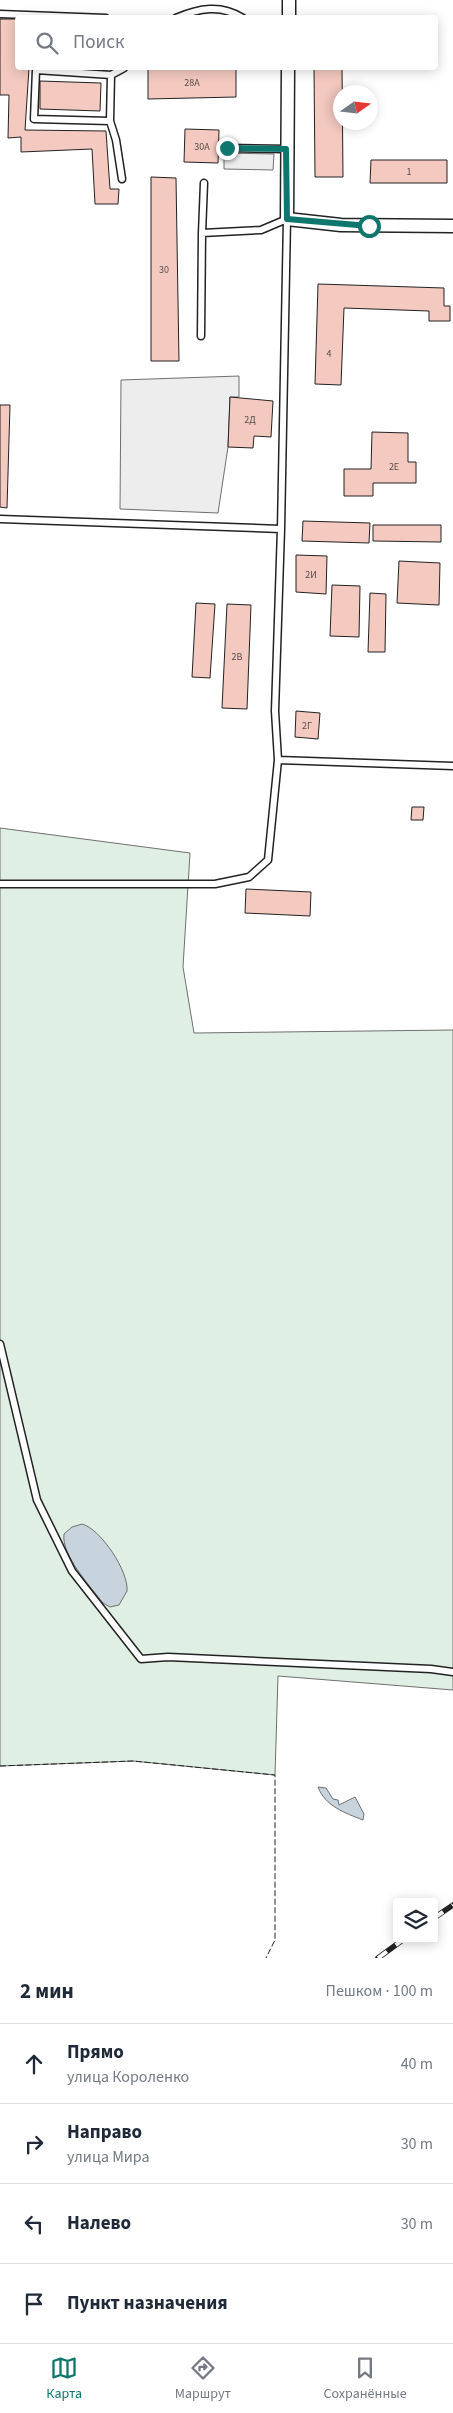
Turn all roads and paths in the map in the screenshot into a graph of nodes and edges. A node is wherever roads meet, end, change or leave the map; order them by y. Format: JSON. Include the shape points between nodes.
{"nodes":[{"id":1,"x":289,"y":0,"type":"edge"},
{"id":2,"x":0,"y":14,"type":"edge"},
{"id":3,"x":26,"y":15,"type":"edge"},
{"id":4,"x":183,"y":15,"type":"edge"},
{"id":5,"x":239,"y":15,"type":"edge"},
{"id":6,"x":289,"y":15,"type":"edge"},
{"id":7,"x":120,"y":70,"type":"edge"},
{"id":8,"x":288,"y":70,"type":"edge"},
{"id":9,"x":111,"y":75,"type":"junction"},
{"id":10,"x":110,"y":122,"type":"junction"},
{"id":11,"x":227,"y":148,"type":"dead end"},
{"id":12,"x":286,"y":149,"type":"junction"},
{"id":13,"x":122,"y":179,"type":"dead end"},
{"id":14,"x":204,"y":183,"type":"dead end"},
{"id":15,"x":287,"y":219,"type":"junction"},
{"id":16,"x":453,"y":226,"type":"edge"},
{"id":17,"x":202,"y":233,"type":"junction"},
{"id":18,"x":202,"y":336,"type":"dead end"},
{"id":19,"x":0,"y":518,"type":"edge"},
{"id":20,"x":281,"y":529,"type":"junction"},
{"id":21,"x":278,"y":760,"type":"junction"},
{"id":22,"x":453,"y":766,"type":"edge"},
{"id":23,"x":0,"y":884,"type":"edge"},
{"id":24,"x":0,"y":1344,"type":"edge"},
{"id":25,"x":453,"y":1672,"type":"edge"}],
"edges":[{"from":1,"to":6,"type":"street"},
{"from":2,"to":3,"type":"lane"},
{"from":4,"to":5,"type":"lane","via":[[195,10],[230,9]]},
{"from":7,"to":9,"type":"lane"},
{"from":8,"to":12,"type":"street"},
{"from":9,"to":10,"type":"lane"},
{"from":9,"to":10,"type":"lane","via":[[36,70],[34,119]]},
{"from":10,"to":13,"type":"lane"},
{"from":11,"to":12,"type":"lane"},
{"from":12,"to":15,"type":"street"},
{"from":14,"to":17,"type":"lane"},
{"from":15,"to":16,"type":"street","via":[[341,225]]},
{"from":15,"to":17,"type":"lane","via":[[261,230]]},
{"from":15,"to":20,"type":"lane"},
{"from":17,"to":18,"type":"lane"},
{"from":19,"to":20,"type":"lane"},
{"from":20,"to":21,"type":"lane","via":[[275,711]]},
{"from":21,"to":22,"type":"lane"},
{"from":21,"to":23,"type":"lane","via":[[268,860],[249,877],[215,884]]},
{"from":24,"to":25,"type":"lane","via":[[38,1500],[72,1571],[141,1659],[168,1657]]}]}
